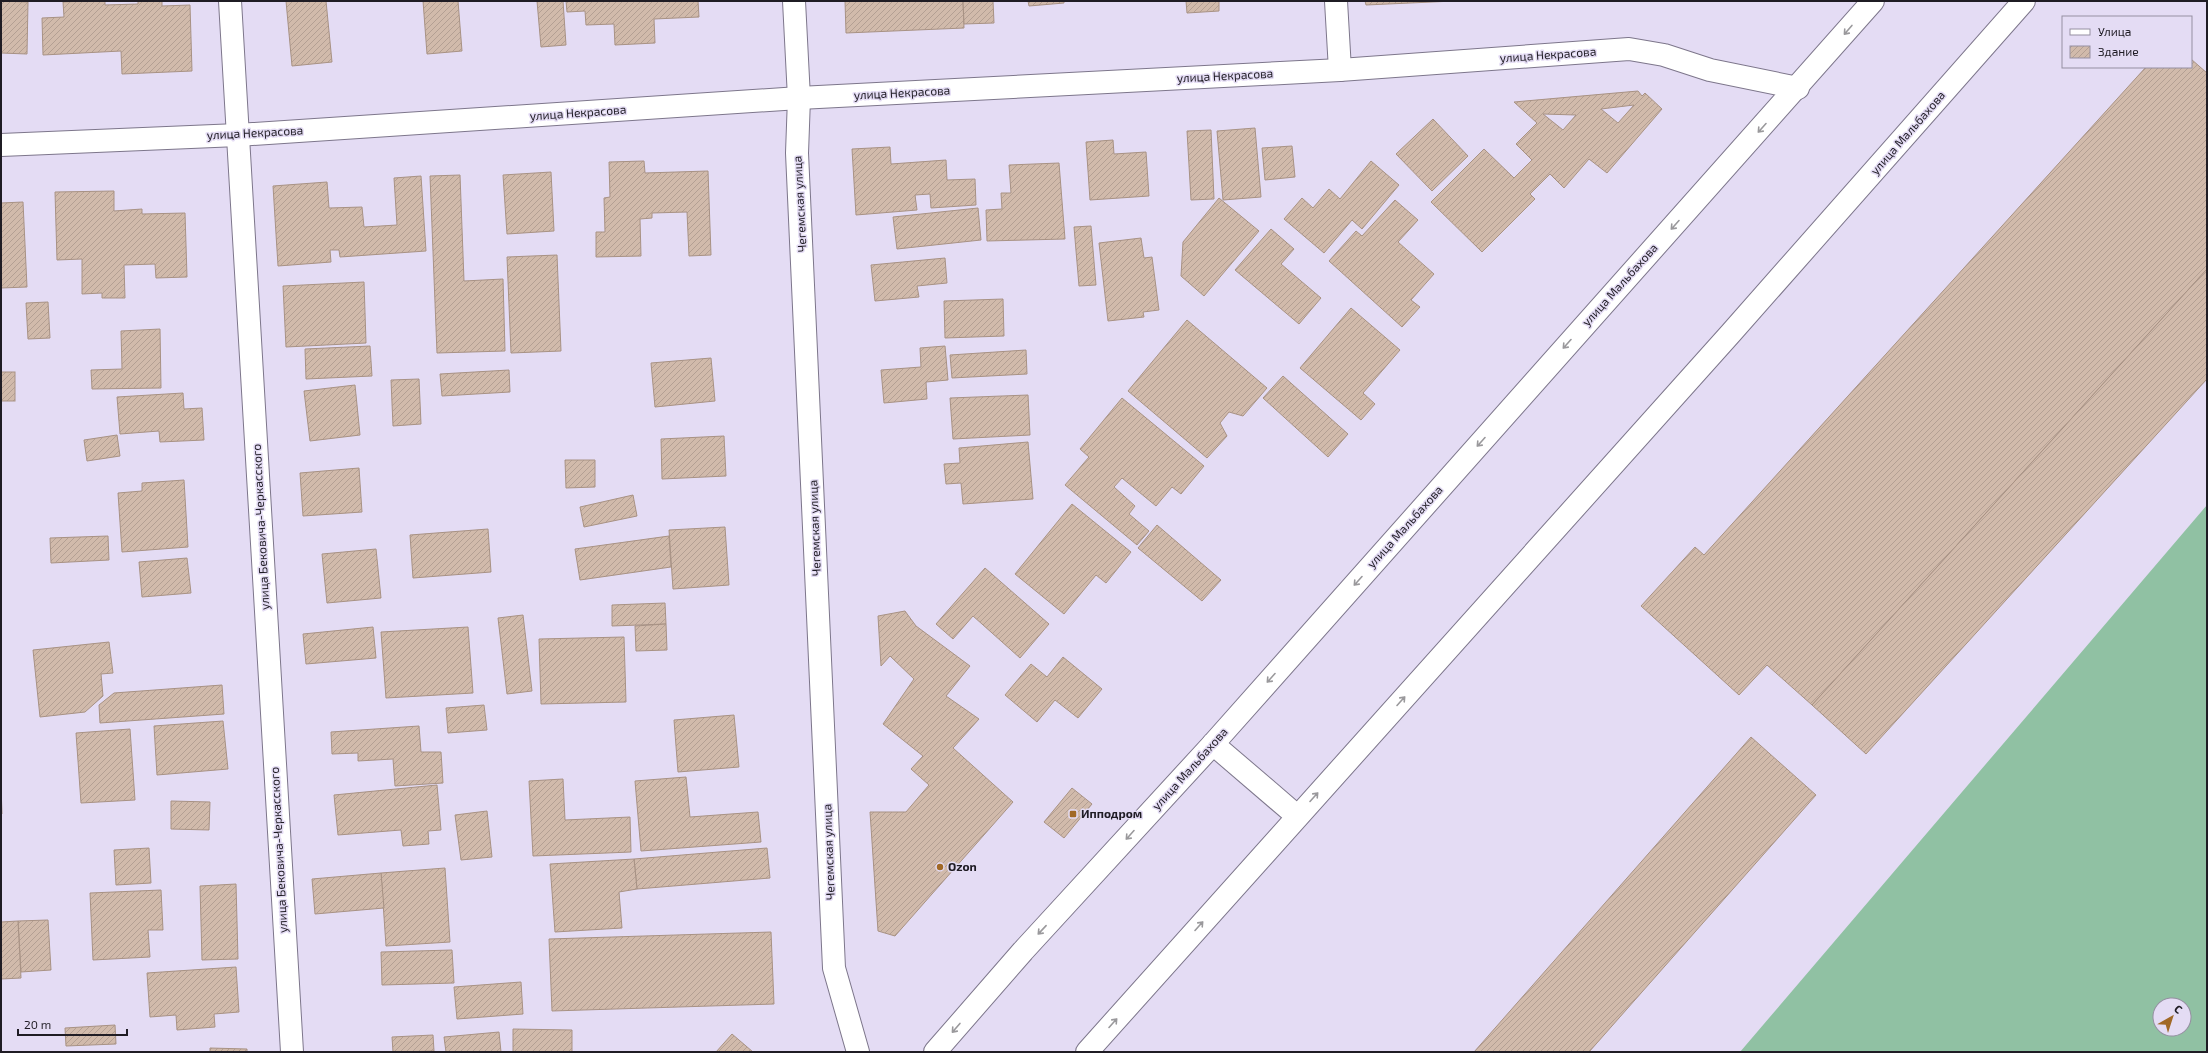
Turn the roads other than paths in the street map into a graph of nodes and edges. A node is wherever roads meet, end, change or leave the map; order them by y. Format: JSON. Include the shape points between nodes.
{"nodes":[{"id":1,"x":230,"y":1,"type":"edge"},
{"id":2,"x":794,"y":1,"type":"edge"},
{"id":3,"x":1336,"y":1,"type":"edge"},
{"id":4,"x":1873,"y":1,"type":"edge"},
{"id":5,"x":2024,"y":1,"type":"edge"},
{"id":6,"x":1340,"y":70,"type":"junction"},
{"id":7,"x":1798,"y":88,"type":"junction"},
{"id":8,"x":799,"y":98,"type":"junction"},
{"id":9,"x":238,"y":135,"type":"junction"},
{"id":10,"x":1,"y":145,"type":"edge"},
{"id":11,"x":1213,"y":744,"type":"junction"},
{"id":12,"x":1297,"y":816,"type":"junction"},
{"id":13,"x":292,"y":1052,"type":"edge"},
{"id":14,"x":858,"y":1052,"type":"edge"},
{"id":15,"x":935,"y":1052,"type":"edge"},
{"id":16,"x":1087,"y":1052,"type":"edge"}],
"edges":[{"from":1,"to":9,"type":"street","name":"улица Бековича-Черкасского"},
{"from":2,"to":8,"type":"street","name":"Чегемская улица"},
{"from":3,"to":6,"type":"street"},
{"from":4,"to":7,"type":"street","name":"улица Мальбахова","one_way":true},
{"from":12,"to":5,"type":"street","name":"улица Мальбахова","one_way":true,"via":[[1731,333]]},
{"from":6,"to":7,"type":"street","name":"улица Некрасова","via":[[1629,49],[1664,55],[1710,70]]},
{"from":6,"to":8,"type":"street","name":"улица Некрасова"},
{"from":7,"to":11,"type":"street","name":"улица Мальбахова","one_way":true},
{"from":8,"to":9,"type":"street","name":"улица Некрасова"},
{"from":8,"to":14,"type":"street","name":"Чегемская улица","via":[[798,161],[834,968]]},
{"from":9,"to":10,"type":"street","name":"улица Некрасова"},
{"from":9,"to":13,"type":"street","name":"улица Бековича-Черкасского"},
{"from":11,"to":12,"type":"street"},
{"from":11,"to":15,"type":"street","name":"улица Мальбахова","one_way":true,"via":[[1023,951]]},
{"from":16,"to":12,"type":"street","name":"улица Мальбахова","one_way":true}]}
